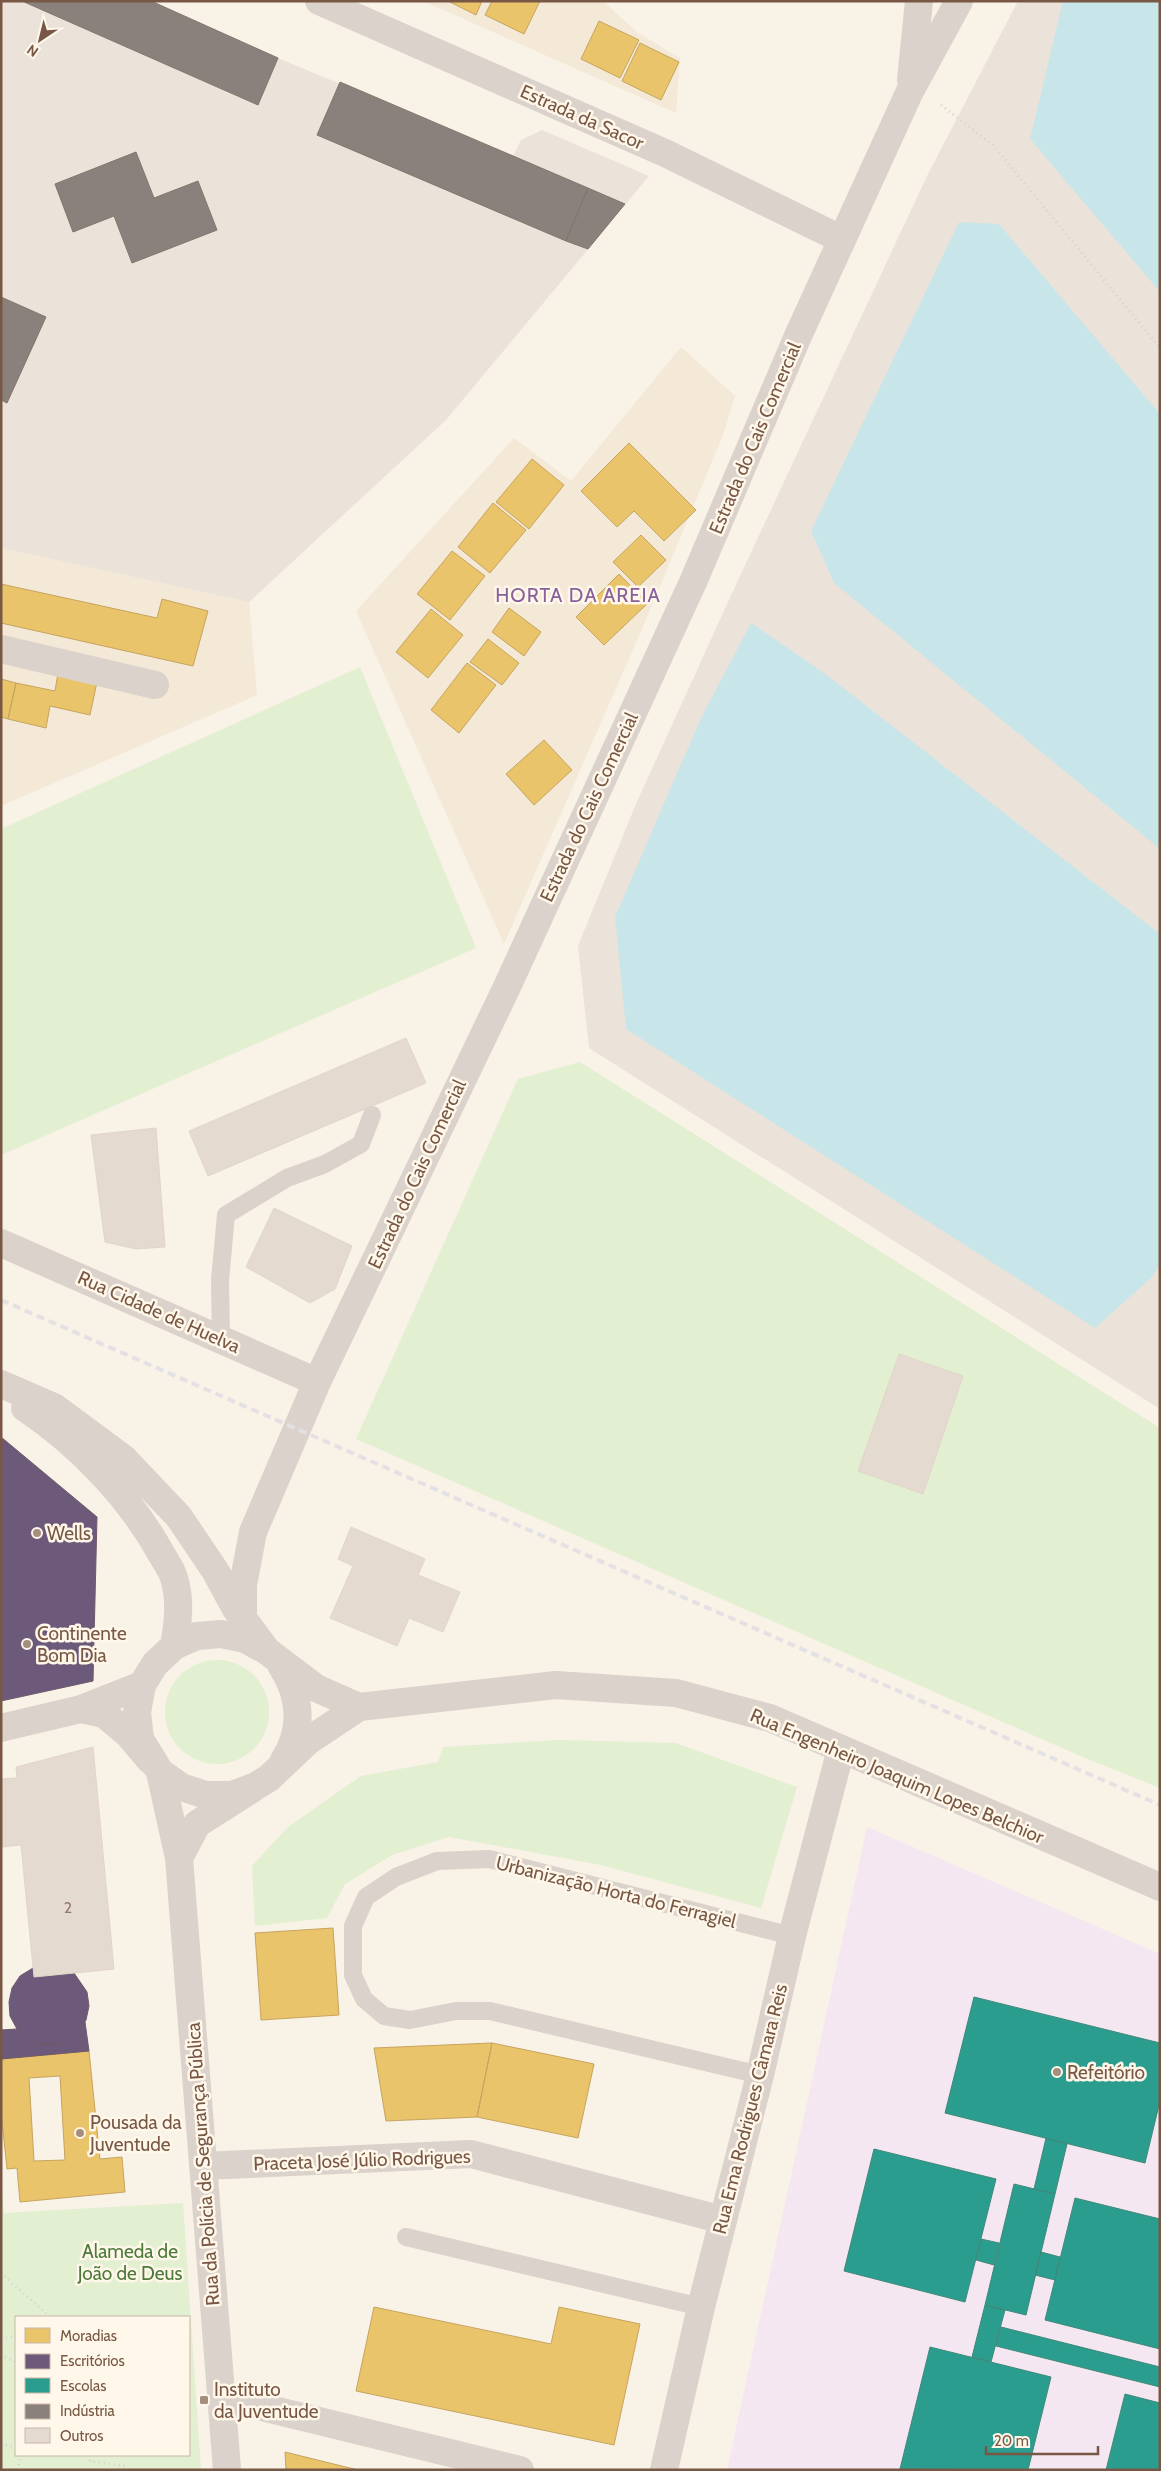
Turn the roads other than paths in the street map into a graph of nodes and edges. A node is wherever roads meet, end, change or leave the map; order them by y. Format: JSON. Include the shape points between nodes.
{"nodes":[{"id":1,"x":919,"y":1,"type":"edge"},
{"id":2,"x":959,"y":1,"type":"edge"},
{"id":3,"x":336,"y":5,"type":"edge"},
{"id":4,"x":910,"y":91,"type":"junction"},
{"id":5,"x":841,"y":240,"type":"junction"},
{"id":6,"x":1,"y":649,"type":"edge"},
{"id":7,"x":155,"y":685,"type":"dead end"},
{"id":8,"x":372,"y":1115,"type":"dead end"},
{"id":9,"x":1,"y":1243,"type":"edge"},
{"id":10,"x":221,"y":1338,"type":"junction"},
{"id":11,"x":316,"y":1382,"type":"junction"},
{"id":12,"x":1,"y":1384,"type":"edge"},
{"id":13,"x":1,"y":1392,"type":"edge"},
{"id":14,"x":243,"y":1619,"type":"junction"},
{"id":15,"x":174,"y":1646,"type":"junction"},
{"id":16,"x":273,"y":1656,"type":"junction"},
{"id":17,"x":142,"y":1686,"type":"junction"},
{"id":18,"x":359,"y":1707,"type":"junction"},
{"id":19,"x":81,"y":1709,"type":"junction"},
{"id":20,"x":1,"y":1728,"type":"edge"},
{"id":21,"x":841,"y":1749,"type":"junction"},
{"id":22,"x":156,"y":1767,"type":"junction"},
{"id":23,"x":279,"y":1768,"type":"junction"},
{"id":24,"x":256,"y":1786,"type":"junction"},
{"id":25,"x":179,"y":1858,"type":"junction"},
{"id":26,"x":1160,"y":1887,"type":"edge"},
{"id":27,"x":792,"y":1936,"type":"junction"},
{"id":28,"x":760,"y":2075,"type":"junction"},
{"id":29,"x":203,"y":2166,"type":"junction"},
{"id":30,"x":723,"y":2220,"type":"junction"},
{"id":31,"x":406,"y":2237,"type":"dead end"},
{"id":32,"x":701,"y":2307,"type":"junction"},
{"id":33,"x":221,"y":2397,"type":"junction"},
{"id":34,"x":227,"y":2470,"type":"edge"},
{"id":35,"x":520,"y":2470,"type":"edge"},
{"id":36,"x":664,"y":2470,"type":"edge"}],
"edges":[{"from":1,"to":4,"type":"street"},
{"from":2,"to":4,"type":"street","name":"Estrada do Cais Comercial"},
{"from":3,"to":5,"type":"street","name":"Estrada da Sacor","via":[[665,154]]},
{"from":4,"to":5,"type":"street","name":"Estrada do Cais Comercial"},
{"from":5,"to":11,"type":"street","name":"Estrada do Cais Comercial","via":[[672,627],[506,989]]},
{"from":6,"to":7,"type":"street"},
{"from":8,"to":10,"type":"lane","via":[[361,1144],[324,1164],[286,1178],[226,1215],[220,1280]]},
{"from":9,"to":10,"type":"street","name":"Rua Cidade de Huelva"},
{"from":10,"to":11,"type":"street","name":"Rua Cidade de Huelva"},
{"from":11,"to":14,"type":"street","name":"Estrada do Cais Comercial","via":[[254,1532],[243,1585]]},
{"from":12,"to":14,"type":"street","via":[[54,1407],[123,1458],[179,1518]]},
{"from":13,"to":15,"type":"street","via":[[41,1419],[105,1477],[147,1529],[174,1578],[178,1619]]},
{"from":14,"to":16,"type":"street"},
{"from":15,"to":16,"type":"street","via":[[197,1636],[221,1634],[245,1639]]},
{"from":15,"to":17,"type":"street","via":[[155,1664]]},
{"from":16,"to":18,"type":"street","via":[[316,1688]]},
{"from":16,"to":23,"type":"street","via":[[292,1681],[298,1704],[298,1726],[291,1748]]},
{"from":17,"to":19,"type":"street"},
{"from":17,"to":22,"type":"street","via":[[137,1712],[140,1739]]},
{"from":18,"to":21,"type":"street","name":"Rua Engenheiro Joaquim Lopes Belchior","via":[[556,1685],[676,1693],[770,1718]]},
{"from":18,"to":23,"type":"street","via":[[308,1741]]},
{"from":19,"to":20,"type":"street"},
{"from":19,"to":22,"type":"street","via":[[104,1714],[128,1734]]},
{"from":21,"to":26,"type":"street","name":"Rua Engenheiro Joaquim Lopes Belchior"},
{"from":21,"to":27,"type":"street","name":"Rua Ema Rodrigues Câmara Reis"},
{"from":22,"to":24,"type":"street","via":[[181,1787],[206,1795],[232,1794]]},
{"from":22,"to":25,"type":"street","name":"Rua da Polícia de Segurança Pública"},
{"from":23,"to":24,"type":"street"},
{"from":24,"to":25,"type":"street","via":[[197,1824]]},
{"from":25,"to":29,"type":"street","name":"Rua da Polícia de Segurança Pública"},
{"from":27,"to":28,"type":"street","name":"Rua Ema Rodrigues Câmara Reis"},
{"from":27,"to":28,"type":"lane","name":"Urbanização Horta do Ferragiel","via":[[489,1860],[437,1862],[396,1877],[366,1897],[353,1926],[353,1975],[364,1999],[384,2016],[410,2020],[456,2011],[490,2011]]},
{"from":28,"to":30,"type":"street","name":"Rua Ema Rodrigues Câmara Reis"},
{"from":29,"to":30,"type":"street","name":"Praceta José Júlio Rodrigues","via":[[471,2154]]},
{"from":29,"to":33,"type":"street","name":"Rua da Polícia de Segurança Pública"},
{"from":30,"to":32,"type":"street","name":"Rua Ema Rodrigues Câmara Reis"},
{"from":31,"to":32,"type":"lane"},
{"from":32,"to":36,"type":"street","name":"Rua Ema Rodrigues Câmara Reis"},
{"from":33,"to":34,"type":"street","name":"Rua da Polícia de Segurança Pública"},
{"from":33,"to":35,"type":"street"}]}
